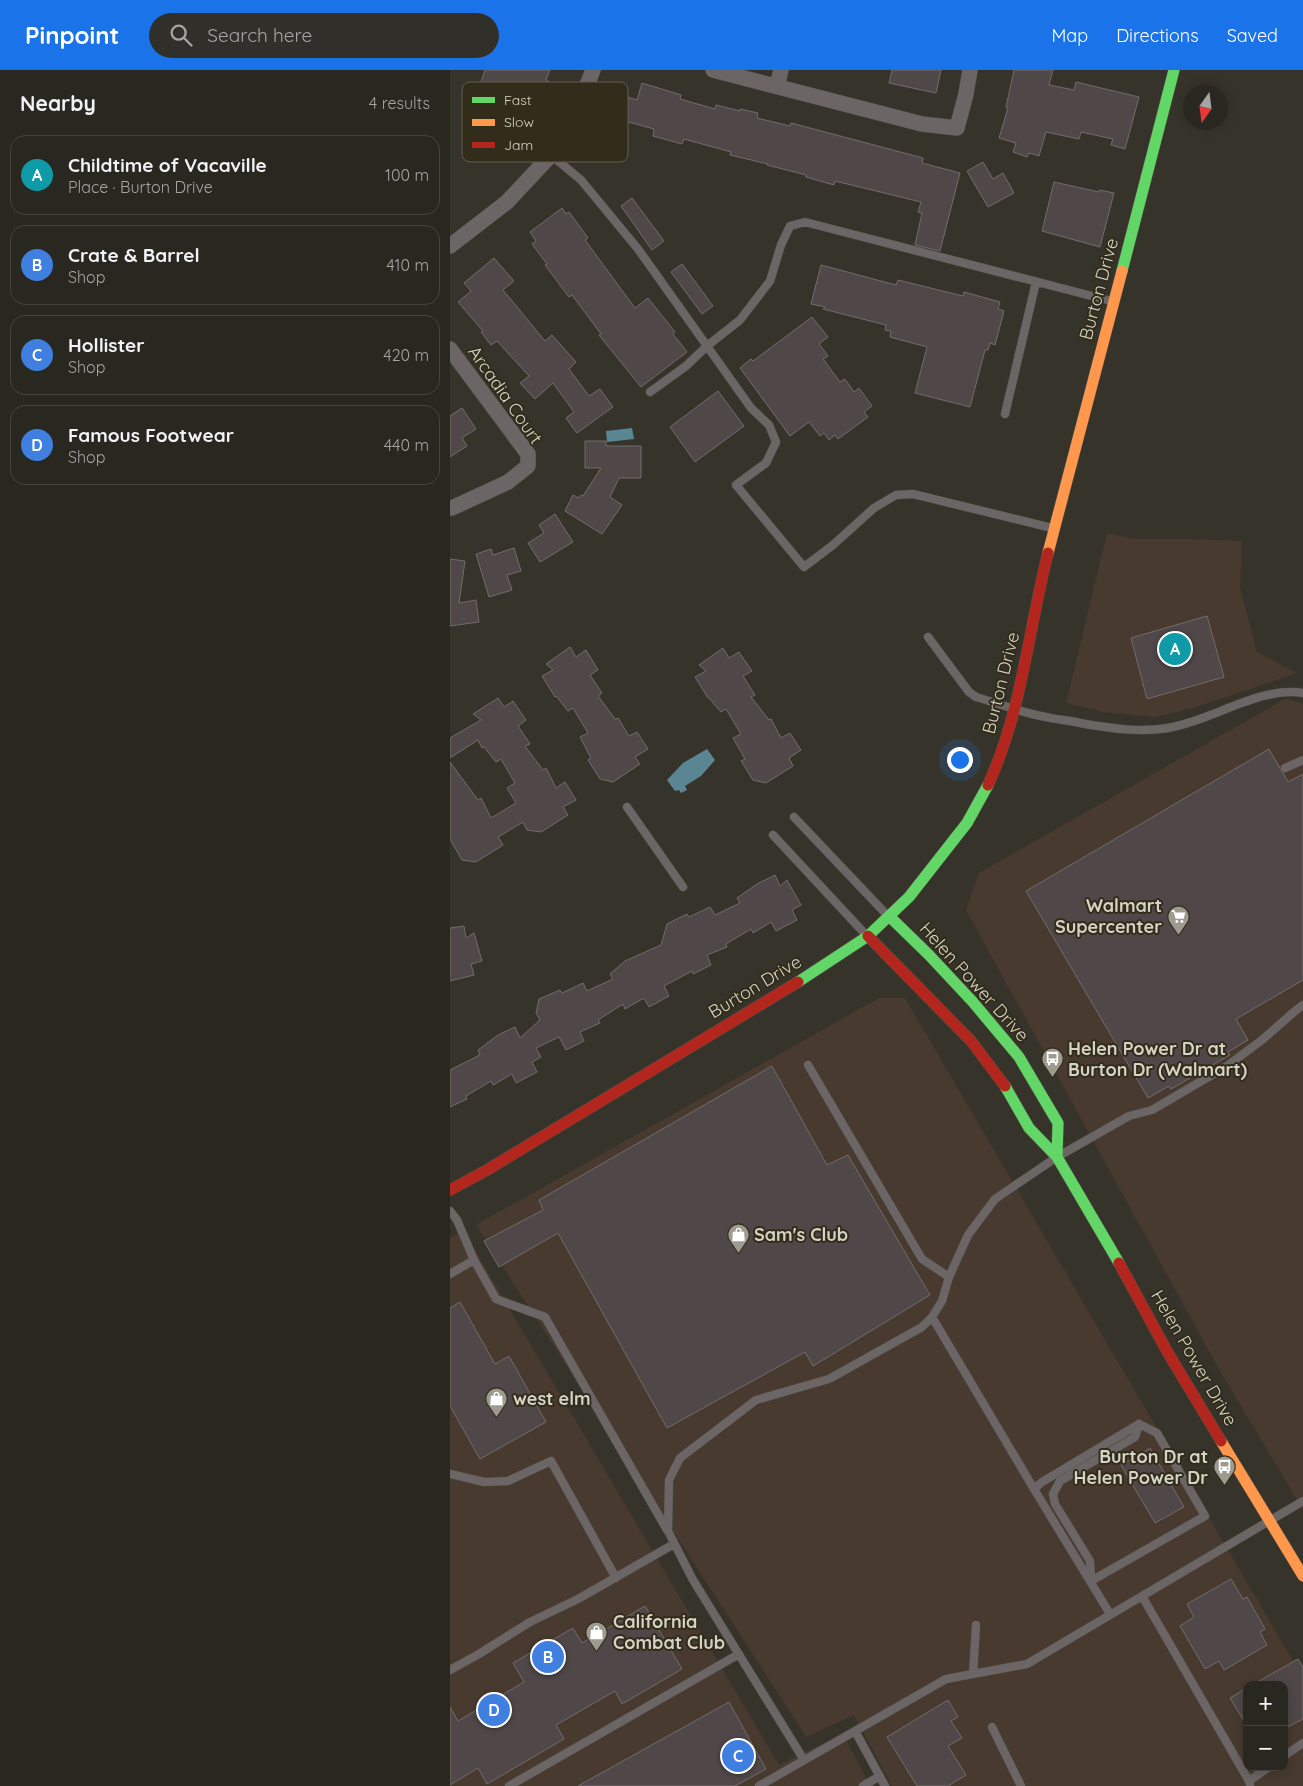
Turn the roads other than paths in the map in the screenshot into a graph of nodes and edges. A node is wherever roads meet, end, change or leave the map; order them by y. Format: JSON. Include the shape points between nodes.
{"nodes":[{"id":1,"x":593,"y":70,"type":"edge"},
{"id":2,"x":713,"y":70,"type":"edge"},
{"id":3,"x":781,"y":70,"type":"edge"},
{"id":4,"x":970,"y":70,"type":"edge"},
{"id":5,"x":1174,"y":70,"type":"edge"},
{"id":6,"x":588,"y":82,"type":"edge"},
{"id":7,"x":777,"y":86,"type":"junction"},
{"id":8,"x":544,"y":162,"type":"edge"},
{"id":9,"x":559,"y":162,"type":"edge"},
{"id":10,"x":450,"y":246,"type":"edge"},
{"id":11,"x":1036,"y":282,"type":"junction"},
{"id":12,"x":1113,"y":302,"type":"junction"},
{"id":13,"x":707,"y":346,"type":"junction"},
{"id":14,"x":450,"y":349,"type":"edge"},
{"id":15,"x":650,"y":392,"type":"dead end"},
{"id":16,"x":1005,"y":414,"type":"dead end"},
{"id":17,"x":452,"y":508,"type":"dead end"},
{"id":18,"x":1054,"y":529,"type":"junction"},
{"id":19,"x":928,"y":637,"type":"dead end"},
{"id":20,"x":1303,"y":693,"type":"edge"},
{"id":21,"x":1016,"y":709,"type":"junction"},
{"id":22,"x":1303,"y":760,"type":"edge"},
{"id":23,"x":1285,"y":768,"type":"dead end"},
{"id":24,"x":627,"y":807,"type":"dead end"},
{"id":25,"x":794,"y":817,"type":"dead end"},
{"id":26,"x":773,"y":834,"type":"dead end"},
{"id":27,"x":683,"y":887,"type":"dead end"},
{"id":28,"x":888,"y":916,"type":"junction"},
{"id":29,"x":868,"y":936,"type":"junction"},
{"id":30,"x":1303,"y":1005,"type":"edge"},
{"id":31,"x":808,"y":1065,"type":"dead end"},
{"id":32,"x":1057,"y":1157,"type":"junction"},
{"id":33,"x":450,"y":1190,"type":"edge"},
{"id":34,"x":450,"y":1211,"type":"edge"},
{"id":35,"x":474,"y":1260,"type":"junction"},
{"id":36,"x":450,"y":1274,"type":"edge"},
{"id":37,"x":949,"y":1277,"type":"junction"},
{"id":38,"x":932,"y":1317,"type":"junction"},
{"id":39,"x":1139,"y":1424,"type":"junction"},
{"id":40,"x":450,"y":1474,"type":"edge"},
{"id":41,"x":1034,"y":1489,"type":"junction"},
{"id":42,"x":1303,"y":1500,"type":"edge"},
{"id":43,"x":1270,"y":1520,"type":"junction"},
{"id":44,"x":668,"y":1531,"type":"junction"},
{"id":45,"x":674,"y":1544,"type":"junction"},
{"id":46,"x":1303,"y":1576,"type":"edge"},
{"id":47,"x":616,"y":1578,"type":"junction"},
{"id":48,"x":1091,"y":1580,"type":"junction"},
{"id":49,"x":1142,"y":1596,"type":"junction"},
{"id":50,"x":1110,"y":1614,"type":"junction"},
{"id":51,"x":976,"y":1625,"type":"dead end"},
{"id":52,"x":739,"y":1654,"type":"junction"},
{"id":53,"x":450,"y":1670,"type":"edge"},
{"id":54,"x":973,"y":1674,"type":"junction"},
{"id":55,"x":992,"y":1727,"type":"dead end"},
{"id":56,"x":854,"y":1731,"type":"junction"},
{"id":57,"x":1303,"y":1743,"type":"edge"},
{"id":58,"x":1288,"y":1753,"type":"edge"},
{"id":59,"x":804,"y":1760,"type":"junction"},
{"id":60,"x":1264,"y":1771,"type":"edge"},
{"id":61,"x":880,"y":1776,"type":"junction"},
{"id":62,"x":1249,"y":1784,"type":"edge"},
{"id":63,"x":509,"y":1786,"type":"edge"},
{"id":64,"x":759,"y":1786,"type":"edge"},
{"id":65,"x":863,"y":1786,"type":"edge"},
{"id":66,"x":885,"y":1786,"type":"edge"},
{"id":67,"x":1020,"y":1786,"type":"edge"}],
"edges":[{"from":1,"to":6,"type":"street"},
{"from":2,"to":7,"type":"street"},
{"from":3,"to":7,"type":"street"},
{"from":4,"to":7,"type":"street","via":[[957,128],[922,124]]},
{"from":5,"to":12,"type":"street","name":"Burton Drive"},
{"from":8,"to":10,"type":"street","via":[[507,202]]},
{"from":9,"to":13,"type":"lane","via":[[581,180],[638,250]]},
{"from":11,"to":12,"type":"lane"},
{"from":11,"to":13,"type":"lane","via":[[804,222],[790,226],[770,281],[740,320]]},
{"from":11,"to":16,"type":"lane"},
{"from":12,"to":18,"type":"street","name":"Burton Drive"},
{"from":13,"to":15,"type":"lane"},
{"from":13,"to":18,"type":"lane","via":[[751,408],[769,425],[776,442],[766,463],[736,484],[804,567],[874,508],[896,495],[913,494]]},
{"from":14,"to":17,"type":"street","name":"Arcadia Court","via":[[528,454],[528,466],[508,482]]},
{"from":18,"to":21,"type":"street","name":"Burton Drive"},
{"from":19,"to":21,"type":"lane","via":[[969,692]]},
{"from":20,"to":21,"type":"lane","via":[[1269,694],[1169,728],[1140,731],[1045,717]]},
{"from":21,"to":28,"type":"street","name":"Burton Drive","via":[[995,770],[967,823],[909,897]]},
{"from":22,"to":23,"type":"lane"},
{"from":24,"to":27,"type":"lane"},
{"from":25,"to":28,"type":"lane"},
{"from":26,"to":29,"type":"lane"},
{"from":28,"to":29,"type":"street","name":"Burton Drive"},
{"from":28,"to":32,"type":"street","name":"Helen Power Drive","via":[[972,1001],[1019,1057],[1058,1123]]},
{"from":29,"to":32,"type":"street","name":"Helen Power Drive","via":[[971,1040],[1003,1082],[1029,1128]]},
{"from":29,"to":33,"type":"street","name":"Burton Drive","via":[[807,977]]},
{"from":30,"to":32,"type":"lane","via":[[1227,1066],[1152,1110],[1129,1116]]},
{"from":31,"to":37,"type":"lane","via":[[922,1259]]},
{"from":32,"to":37,"type":"lane","via":[[995,1199],[968,1235]]},
{"from":32,"to":43,"type":"street","name":"Helen Power Drive","via":[[1107,1240],[1168,1354]]},
{"from":34,"to":35,"type":"lane","via":[[458,1220]]},
{"from":35,"to":36,"type":"lane"},
{"from":35,"to":44,"type":"lane","via":[[496,1300],[545,1317]]},
{"from":37,"to":38,"type":"lane","via":[[942,1301]]},
{"from":38,"to":41,"type":"lane"},
{"from":38,"to":44,"type":"lane","via":[[922,1327],[830,1379],[756,1400],[680,1458],[669,1480]]},
{"from":39,"to":41,"type":"lane"},
{"from":39,"to":48,"type":"lane","via":[[1135,1437],[1060,1481],[1053,1494],[1055,1504],[1090,1561]]},
{"from":39,"to":48,"type":"lane","via":[[1157,1433],[1205,1516]]},
{"from":40,"to":47,"type":"lane","via":[[484,1482],[508,1481],[551,1461]]},
{"from":41,"to":48,"type":"lane"},
{"from":42,"to":43,"type":"lane"},
{"from":43,"to":46,"type":"street","name":"Helen Power Drive"},
{"from":43,"to":49,"type":"lane"},
{"from":44,"to":45,"type":"lane"},
{"from":45,"to":47,"type":"lane"},
{"from":45,"to":52,"type":"lane"},
{"from":47,"to":53,"type":"lane","via":[[530,1622]]},
{"from":48,"to":50,"type":"lane"},
{"from":49,"to":50,"type":"lane"},
{"from":49,"to":62,"type":"lane"},
{"from":50,"to":54,"type":"lane","via":[[1028,1664]]},
{"from":51,"to":54,"type":"lane"},
{"from":52,"to":59,"type":"lane"},
{"from":52,"to":63,"type":"lane"},
{"from":54,"to":56,"type":"lane","via":[[946,1679]]},
{"from":55,"to":67,"type":"lane"},
{"from":56,"to":59,"type":"lane"},
{"from":56,"to":61,"type":"lane"},
{"from":57,"to":58,"type":"lane"},
{"from":59,"to":64,"type":"lane"},
{"from":60,"to":62,"type":"lane"},
{"from":61,"to":65,"type":"lane"},
{"from":61,"to":66,"type":"lane"}]}
